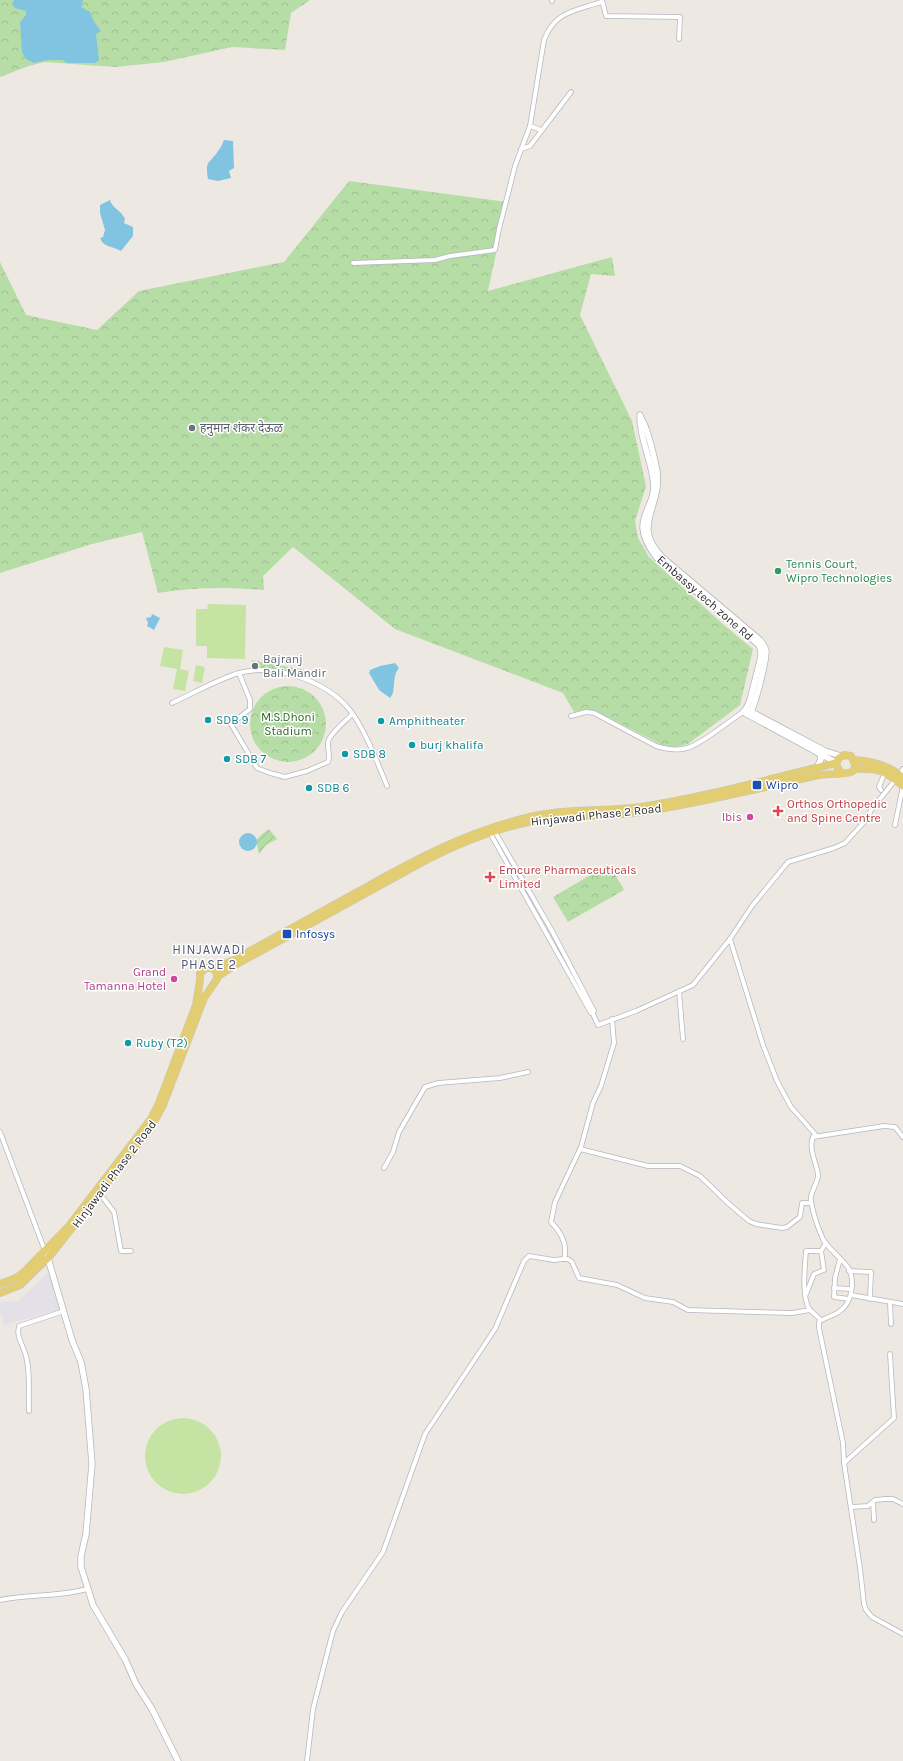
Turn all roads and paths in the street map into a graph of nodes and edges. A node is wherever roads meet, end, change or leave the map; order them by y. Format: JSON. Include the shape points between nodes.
{"nodes":[{"id":1,"x":601,"y":1,"type":"edge"},
{"id":2,"x":680,"y":39,"type":"dead end"},
{"id":3,"x":571,"y":92,"type":"dead end"},
{"id":4,"x":530,"y":126,"type":"junction"},
{"id":5,"x":541,"y":130,"type":"junction"},
{"id":6,"x":521,"y":149,"type":"junction"},
{"id":7,"x":353,"y":263,"type":"dead end"},
{"id":8,"x":640,"y":416,"type":"dead end"},
{"id":9,"x":239,"y":673,"type":"junction"},
{"id":10,"x":172,"y":703,"type":"dead end"},
{"id":11,"x":747,"y":712,"type":"junction"},
{"id":12,"x":352,"y":714,"type":"junction"},
{"id":13,"x":571,"y":716,"type":"dead end"},
{"id":14,"x":820,"y":753,"type":"junction"},
{"id":15,"x":842,"y":756,"type":"junction"},
{"id":16,"x":854,"y":760,"type":"junction"},
{"id":17,"x":836,"y":763,"type":"junction"},
{"id":18,"x":817,"y":768,"type":"junction"},
{"id":19,"x":854,"y":769,"type":"junction"},
{"id":20,"x":842,"y":772,"type":"junction"},
{"id":21,"x":885,"y":772,"type":"junction"},
{"id":22,"x":900,"y":775,"type":"edge"},
{"id":23,"x":386,"y":786,"type":"dead end"},
{"id":24,"x":903,"y":786,"type":"edge"},
{"id":25,"x":881,"y":790,"type":"dead end"},
{"id":26,"x":894,"y":825,"type":"dead end"},
{"id":27,"x":491,"y":830,"type":"junction"},
{"id":28,"x":730,"y":939,"type":"junction"},
{"id":29,"x":562,"y":951,"type":"junction"},
{"id":30,"x":556,"y":953,"type":"junction"},
{"id":31,"x":213,"y":969,"type":"junction"},
{"id":32,"x":217,"y":977,"type":"junction"},
{"id":33,"x":200,"y":980,"type":"junction"},
{"id":34,"x":212,"y":984,"type":"junction"},
{"id":35,"x":679,"y":991,"type":"junction"},
{"id":36,"x":592,"y":1012,"type":"junction"},
{"id":37,"x":612,"y":1019,"type":"junction"},
{"id":38,"x":683,"y":1039,"type":"dead end"},
{"id":39,"x":528,"y":1072,"type":"dead end"},
{"id":40,"x":151,"y":1123,"type":"junction"},
{"id":41,"x":0,"y":1132,"type":"edge"},
{"id":42,"x":813,"y":1137,"type":"junction"},
{"id":43,"x":903,"y":1137,"type":"edge"},
{"id":44,"x":580,"y":1148,"type":"junction"},
{"id":45,"x":384,"y":1168,"type":"dead end"},
{"id":46,"x":100,"y":1194,"type":"junction"},
{"id":47,"x":811,"y":1203,"type":"junction"},
{"id":48,"x":826,"y":1243,"type":"junction"},
{"id":49,"x":131,"y":1251,"type":"dead end"},
{"id":50,"x":821,"y":1251,"type":"junction"},
{"id":51,"x":47,"y":1254,"type":"junction"},
{"id":52,"x":564,"y":1259,"type":"junction"},
{"id":53,"x":840,"y":1259,"type":"junction"},
{"id":54,"x":849,"y":1271,"type":"junction"},
{"id":55,"x":0,"y":1284,"type":"edge"},
{"id":56,"x":834,"y":1288,"type":"junction"},
{"id":57,"x":851,"y":1289,"type":"junction"},
{"id":58,"x":0,"y":1293,"type":"edge"},
{"id":59,"x":806,"y":1294,"type":"junction"},
{"id":60,"x":850,"y":1297,"type":"junction"},
{"id":61,"x":870,"y":1299,"type":"junction"},
{"id":62,"x":890,"y":1303,"type":"junction"},
{"id":63,"x":903,"y":1304,"type":"edge"},
{"id":64,"x":810,"y":1310,"type":"junction"},
{"id":65,"x":64,"y":1311,"type":"junction"},
{"id":66,"x":821,"y":1320,"type":"junction"},
{"id":67,"x":891,"y":1324,"type":"dead end"},
{"id":68,"x":890,"y":1354,"type":"dead end"},
{"id":69,"x":29,"y":1411,"type":"dead end"},
{"id":70,"x":844,"y":1463,"type":"junction"},
{"id":71,"x":873,"y":1502,"type":"junction"},
{"id":72,"x":903,"y":1504,"type":"edge"},
{"id":73,"x":851,"y":1507,"type":"junction"},
{"id":74,"x":874,"y":1520,"type":"dead end"},
{"id":75,"x":87,"y":1589,"type":"junction"},
{"id":76,"x":0,"y":1600,"type":"edge"},
{"id":77,"x":903,"y":1634,"type":"edge"},
{"id":78,"x":178,"y":1761,"type":"edge"},
{"id":79,"x":306,"y":1761,"type":"edge"}],
"edges":[{"from":1,"to":2,"type":"street","via":[[606,16],[680,17]]},
{"from":1,"to":4,"type":"street","via":[[564,15],[554,21],[548,30],[544,40]]},
{"from":3,"to":5,"type":"street"},
{"from":4,"to":5,"type":"street"},
{"from":4,"to":6,"type":"street"},
{"from":5,"to":6,"type":"street","via":[[530,146]]},
{"from":6,"to":7,"type":"street","via":[[499,229],[496,250],[435,260]]},
{"from":8,"to":11,"type":"street","name":"Embassy tech zone Rd","via":[[640,426],[649,448],[654,486],[643,528],[645,540],[657,558],[760,647],[761,657]]},
{"from":9,"to":10,"type":"street"},
{"from":9,"to":12,"type":"street","via":[[257,670],[304,678],[326,690]]},
{"from":9,"to":12,"type":"street","via":[[250,700],[250,709],[231,724],[256,768],[284,777],[328,762],[330,756],[327,743],[331,734]]},
{"from":11,"to":13,"type":"street","via":[[697,743],[681,749],[656,746],[594,713],[586,712]]},
{"from":11,"to":14,"type":"street"},
{"from":11,"to":15,"type":"street","via":[[825,751]]},
{"from":12,"to":23,"type":"street","via":[[370,747]]},
{"from":14,"to":17,"type":"street"},
{"from":14,"to":18,"type":"street","via":[[822,759]]},
{"from":15,"to":16,"type":"main road","via":[[849,755]]},
{"from":15,"to":17,"type":"main road"},
{"from":16,"to":19,"type":"main road"},
{"from":16,"to":22,"type":"main road","via":[[877,763]]},
{"from":17,"to":18,"type":"main road","name":"Hinjawadi Phase 2 Road"},
{"from":17,"to":20,"type":"main road"},
{"from":18,"to":27,"type":"main road","name":"Hinjawadi Phase 2 Road","via":[[654,804],[522,818]]},
{"from":19,"to":20,"type":"main road","via":[[848,773]]},
{"from":19,"to":21,"type":"main road","via":[[873,768]]},
{"from":20,"to":27,"type":"main road","name":"Hinjawadi Phase 2 Road","via":[[651,810],[547,819]]},
{"from":21,"to":22,"type":"main road"},
{"from":21,"to":25,"type":"street","via":[[879,787]]},
{"from":22,"to":24,"type":"main road"},
{"from":22,"to":28,"type":"street","via":[[845,843],[788,862],[752,906]]},
{"from":24,"to":26,"type":"street"},
{"from":27,"to":29,"type":"street"},
{"from":27,"to":30,"type":"street"},
{"from":27,"to":31,"type":"main road","name":"Hinjawadi Phase 2 Road","via":[[437,849]]},
{"from":27,"to":32,"type":"main road","name":"Hinjawadi Phase 2 Road","via":[[428,859]]},
{"from":28,"to":35,"type":"street","via":[[693,985]]},
{"from":28,"to":42,"type":"street","via":[[777,1081],[791,1107],[815,1134]]},
{"from":29,"to":30,"type":"street"},
{"from":29,"to":36,"type":"street","via":[[594,1011]]},
{"from":30,"to":36,"type":"street"},
{"from":31,"to":32,"type":"main road"},
{"from":31,"to":33,"type":"main road","via":[[209,967],[202,970]]},
{"from":32,"to":34,"type":"main road"},
{"from":33,"to":34,"type":"main road","via":[[205,985]]},
{"from":33,"to":40,"type":"main road","name":"Hinjawadi Phase 2 Road","via":[[196,1005]]},
{"from":34,"to":40,"type":"main road","name":"Hinjawadi Phase 2 Road","via":[[202,1002],[164,1105]]},
{"from":35,"to":37,"type":"street"},
{"from":35,"to":38,"type":"street"},
{"from":36,"to":37,"type":"street","via":[[598,1025]]},
{"from":37,"to":44,"type":"street","via":[[614,1042]]},
{"from":39,"to":45,"type":"street","via":[[500,1078],[445,1082],[425,1087],[399,1132],[393,1152]]},
{"from":40,"to":46,"type":"main road","name":"Hinjawadi Phase 2 Road"},
{"from":40,"to":51,"type":"main road","name":"Hinjawadi Phase 2 Road"},
{"from":41,"to":51,"type":"street"},
{"from":42,"to":43,"type":"street","via":[[884,1126],[896,1127]]},
{"from":42,"to":47,"type":"street","via":[[812,1155],[818,1176]]},
{"from":44,"to":47,"type":"street","via":[[648,1166],[680,1166],[700,1176],[729,1204],[756,1224],[787,1227],[800,1216],[802,1203]]},
{"from":44,"to":52,"type":"street","via":[[555,1202],[551,1222],[561,1232],[566,1253]]},
{"from":46,"to":49,"type":"street","via":[[114,1212],[121,1251]]},
{"from":46,"to":51,"type":"main road","name":"Hinjawadi Phase 2 Road"},
{"from":47,"to":48,"type":"street"},
{"from":48,"to":50,"type":"street"},
{"from":48,"to":53,"type":"street"},
{"from":50,"to":59,"type":"street","via":[[824,1270],[814,1274]]},
{"from":50,"to":59,"type":"street","via":[[806,1252],[803,1282]]},
{"from":51,"to":55,"type":"main road","name":"Hinjawadi Phase 2 Road","via":[[16,1278]]},
{"from":51,"to":58,"type":"main road","name":"Hinjawadi Phase 2 Road","via":[[20,1285]]},
{"from":51,"to":65,"type":"street"},
{"from":52,"to":64,"type":"street","via":[[572,1262],[579,1278],[617,1285],[645,1298],[673,1302],[688,1310],[792,1313]]},
{"from":52,"to":79,"type":"street","via":[[529,1256],[524,1261],[495,1329],[425,1434],[383,1552],[346,1606],[333,1631],[313,1708]]},
{"from":53,"to":54,"type":"street"},
{"from":53,"to":56,"type":"street"},
{"from":54,"to":57,"type":"street"},
{"from":54,"to":61,"type":"street","via":[[870,1272]]},
{"from":56,"to":57,"type":"street"},
{"from":56,"to":60,"type":"street","via":[[834,1297]]},
{"from":57,"to":60,"type":"street"},
{"from":59,"to":64,"type":"street"},
{"from":60,"to":61,"type":"street"},
{"from":60,"to":66,"type":"street","via":[[840,1311]]},
{"from":61,"to":62,"type":"street"},
{"from":62,"to":63,"type":"street"},
{"from":62,"to":67,"type":"street"},
{"from":64,"to":66,"type":"street"},
{"from":65,"to":69,"type":"street","via":[[19,1326],[20,1342],[27,1360]]},
{"from":65,"to":75,"type":"street","via":[[81,1362],[92,1442],[89,1506],[81,1556]]},
{"from":66,"to":70,"type":"street","via":[[819,1328],[843,1443]]},
{"from":68,"to":70,"type":"street","via":[[894,1418]]},
{"from":70,"to":73,"type":"street"},
{"from":71,"to":72,"type":"street","via":[[889,1499]]},
{"from":71,"to":73,"type":"street","via":[[868,1506]]},
{"from":71,"to":74,"type":"street"},
{"from":73,"to":77,"type":"street","via":[[866,1610],[872,1617]]},
{"from":75,"to":76,"type":"street","via":[[74,1593]]},
{"from":75,"to":78,"type":"street","via":[[93,1605],[125,1659]]}]}
